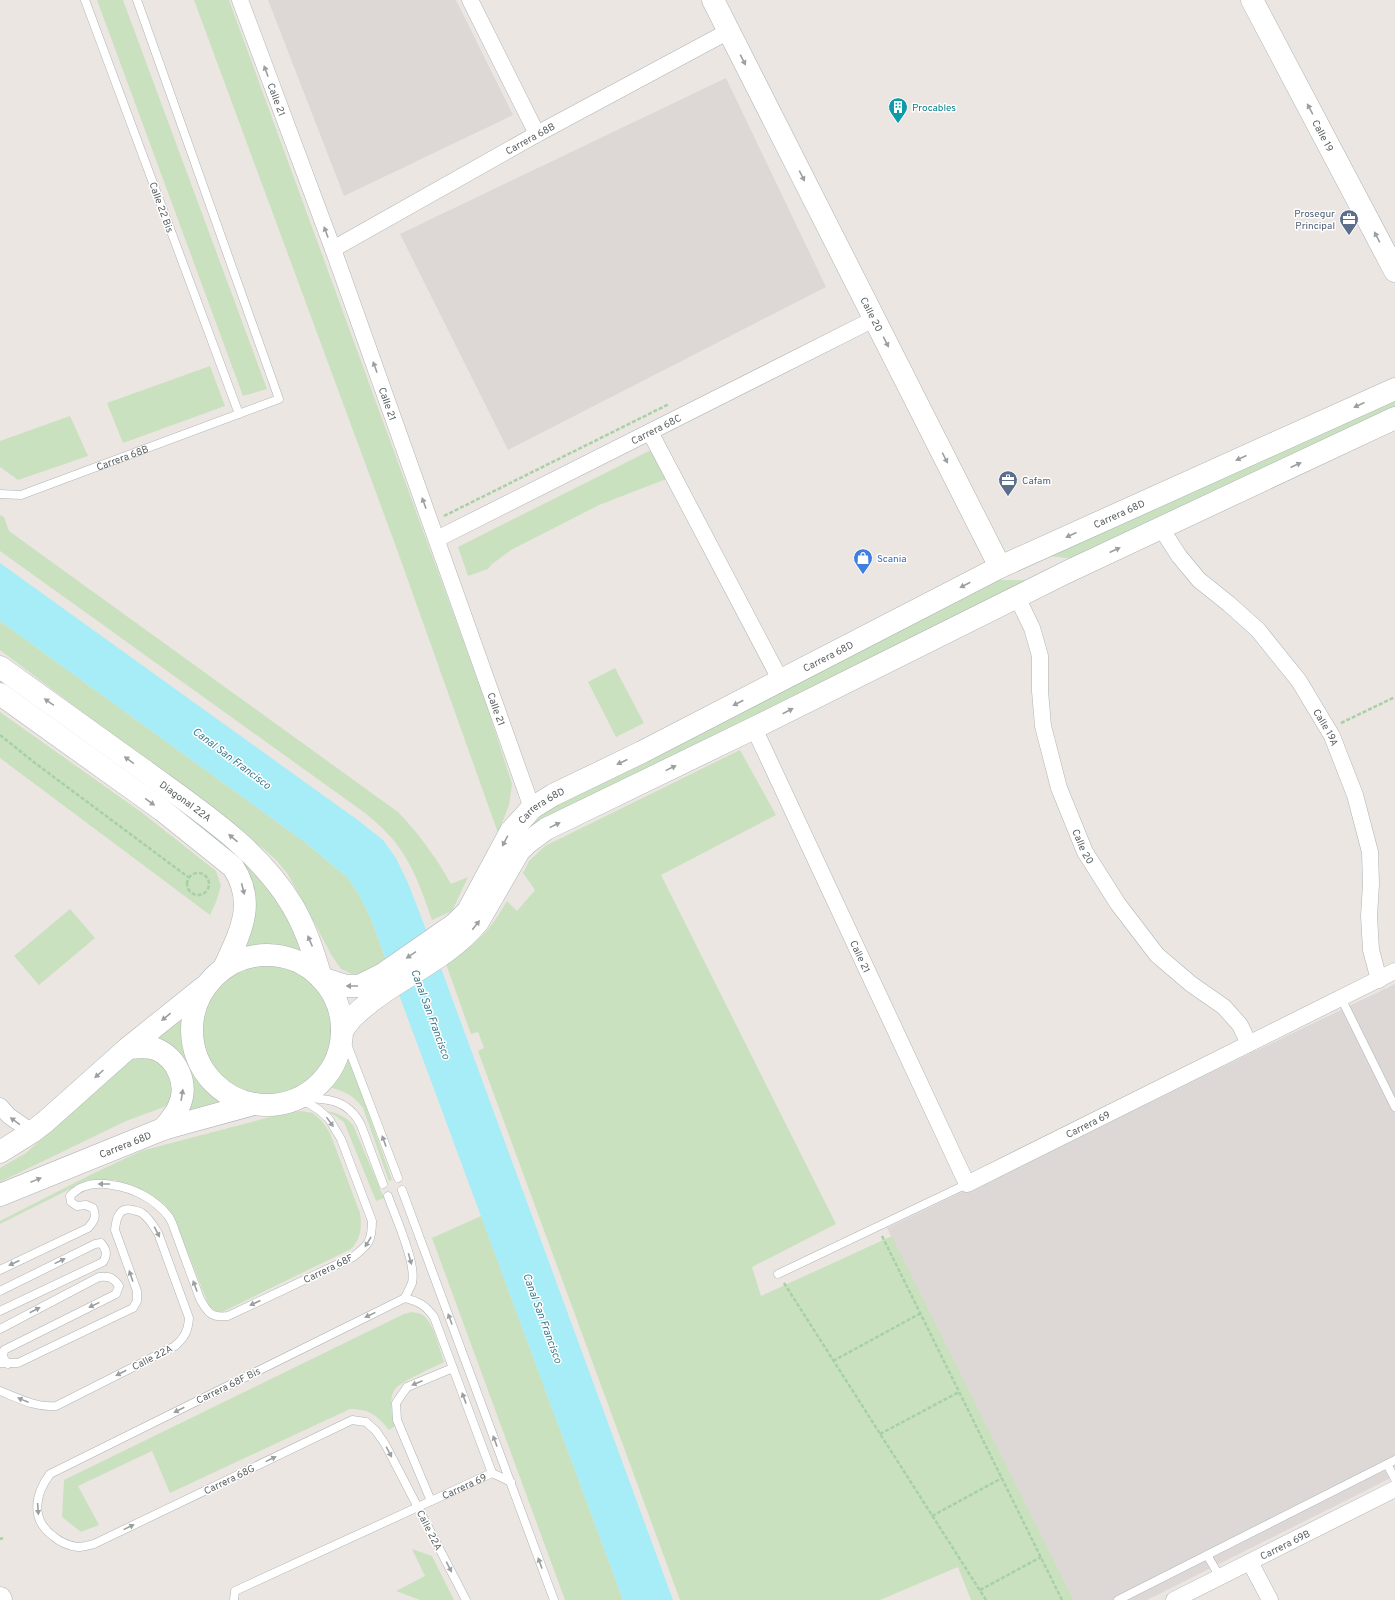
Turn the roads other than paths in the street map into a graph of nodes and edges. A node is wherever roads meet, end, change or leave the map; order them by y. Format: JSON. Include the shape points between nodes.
{"nodes":[{"id":1,"x":85,"y":0,"type":"edge"},
{"id":2,"x":137,"y":0,"type":"edge"},
{"id":3,"x":240,"y":0,"type":"edge"},
{"id":4,"x":470,"y":0,"type":"edge"},
{"id":5,"x":713,"y":0,"type":"edge"},
{"id":6,"x":1252,"y":0,"type":"edge"},
{"id":7,"x":729,"y":31,"type":"junction"},
{"id":8,"x":537,"y":134,"type":"junction"},
{"id":9,"x":333,"y":249,"type":"junction"},
{"id":10,"x":1395,"y":271,"type":"edge"},
{"id":11,"x":874,"y":319,"type":"junction"},
{"id":12,"x":1395,"y":389,"type":"edge"},
{"id":13,"x":239,"y":414,"type":"junction"},
{"id":14,"x":1395,"y":418,"type":"edge"},
{"id":15,"x":650,"y":432,"type":"junction"},
{"id":16,"x":2,"y":495,"type":"edge"},
{"id":17,"x":1161,"y":528,"type":"junction"},
{"id":18,"x":437,"y":539,"type":"junction"},
{"id":19,"x":1000,"y":567,"type":"junction"},
{"id":20,"x":1067,"y":572,"type":"junction"},
{"id":21,"x":1017,"y":597,"type":"junction"},
{"id":22,"x":0,"y":667,"type":"edge"},
{"id":23,"x":781,"y":681,"type":"junction"},
{"id":24,"x":0,"y":694,"type":"edge"},
{"id":25,"x":754,"y":728,"type":"junction"},
{"id":26,"x":532,"y":808,"type":"junction"},
{"id":27,"x":443,"y":943,"type":"junction"},
{"id":28,"x":224,"y":968,"type":"junction"},
{"id":29,"x":1395,"y":971,"type":"edge"},
{"id":30,"x":320,"y":978,"type":"junction"},
{"id":31,"x":1379,"y":980,"type":"junction"},
{"id":32,"x":387,"y":981,"type":"junction"},
{"id":33,"x":208,"y":984,"type":"junction"},
{"id":34,"x":1341,"y":998,"type":"junction"},
{"id":35,"x":342,"y":1031,"type":"junction"},
{"id":36,"x":1249,"y":1044,"type":"junction"},
{"id":37,"x":128,"y":1048,"type":"junction"},
{"id":38,"x":300,"y":1098,"type":"junction"},
{"id":39,"x":254,"y":1104,"type":"junction"},
{"id":40,"x":0,"y":1106,"type":"edge"},
{"id":41,"x":1395,"y":1107,"type":"edge"},
{"id":42,"x":163,"y":1129,"type":"junction"},
{"id":43,"x":32,"y":1132,"type":"junction"},
{"id":44,"x":0,"y":1152,"type":"edge"},
{"id":45,"x":398,"y":1178,"type":"dead end"},
{"id":46,"x":383,"y":1184,"type":"dead end"},
{"id":47,"x":967,"y":1184,"type":"junction"},
{"id":48,"x":402,"y":1190,"type":"dead end"},
{"id":49,"x":0,"y":1195,"type":"edge"},
{"id":50,"x":388,"y":1196,"type":"dead end"},
{"id":51,"x":0,"y":1270,"type":"edge"},
{"id":52,"x":778,"y":1274,"type":"road end"},
{"id":53,"x":0,"y":1291,"type":"edge"},
{"id":54,"x":405,"y":1298,"type":"junction"},
{"id":55,"x":0,"y":1311,"type":"edge"},
{"id":56,"x":0,"y":1329,"type":"edge"},
{"id":57,"x":4,"y":1363,"type":"edge"},
{"id":58,"x":453,"y":1368,"type":"junction"},
{"id":59,"x":0,"y":1391,"type":"edge"},
{"id":60,"x":366,"y":1422,"type":"joint"},
{"id":61,"x":1395,"y":1460,"type":"edge"},
{"id":62,"x":1386,"y":1464,"type":"junction"},
{"id":63,"x":492,"y":1473,"type":"junction"},
{"id":64,"x":1395,"y":1479,"type":"edge"},
{"id":65,"x":510,"y":1482,"type":"junction"},
{"id":66,"x":1395,"y":1489,"type":"edge"},
{"id":67,"x":431,"y":1501,"type":"junction"},
{"id":68,"x":418,"y":1506,"type":"junction"},
{"id":69,"x":94,"y":1544,"type":"joint"},
{"id":70,"x":1207,"y":1555,"type":"junction"},
{"id":71,"x":1250,"y":1562,"type":"junction"},
{"id":72,"x":1220,"y":1577,"type":"junction"},
{"id":73,"x":234,"y":1600,"type":"edge"},
{"id":74,"x":466,"y":1600,"type":"edge"},
{"id":75,"x":554,"y":1600,"type":"edge"},
{"id":76,"x":1118,"y":1600,"type":"edge"},
{"id":77,"x":1174,"y":1600,"type":"edge"},
{"id":78,"x":1270,"y":1600,"type":"edge"}],
"edges":[{"from":1,"to":13,"type":"lane","name":"Calle 22 Bis"},
{"from":2,"to":13,"type":"lane","name":"Carrera 68B","via":[[279,399]]},
{"from":9,"to":3,"type":"street","name":"Calle 21","one_way":true},
{"from":4,"to":8,"type":"street"},
{"from":5,"to":7,"type":"main road","name":"Calle 20"},
{"from":10,"to":6,"type":"main road","name":"Calle 19","one_way":true},
{"from":7,"to":8,"type":"street","name":"Carrera 68B"},
{"from":7,"to":11,"type":"main road","name":"Calle 20","one_way":true},
{"from":8,"to":9,"type":"street","name":"Carrera 68B"},
{"from":18,"to":9,"type":"street","name":"Calle 21","one_way":true},
{"from":11,"to":15,"type":"street","name":"Carrera 68C"},
{"from":11,"to":19,"type":"main road","name":"Calle 20","one_way":true},
{"from":12,"to":19,"type":"main road","name":"Carrera 68D","one_way":true},
{"from":13,"to":16,"type":"lane","name":"Carrera 68B","via":[[21,495]]},
{"from":17,"to":14,"type":"main road","name":"Carrera 68D","one_way":true},
{"from":15,"to":18,"type":"street","name":"Carrera 68C"},
{"from":15,"to":23,"type":"street"},
{"from":20,"to":17,"type":"main road","name":"Carrera 68D","one_way":true},
{"from":17,"to":31,"type":"street","name":"Calle 19A","via":[[1199,580],[1258,630],[1299,681],[1332,736],[1355,796],[1370,852],[1371,950]]},
{"from":18,"to":26,"type":"street","name":"Calle 21"},
{"from":19,"to":20,"type":"main road"},
{"from":19,"to":23,"type":"main road","name":"Carrera 68D","one_way":true},
{"from":20,"to":21,"type":"main road","name":"Carrera 68D"},
{"from":25,"to":21,"type":"main road","name":"Carrera 68D","one_way":true},
{"from":21,"to":36,"type":"street","name":"Calle 20","via":[[1032,628],[1040,656],[1043,726],[1059,788],[1084,852],[1118,904],[1157,955],[1191,984],[1224,1007],[1240,1025]]},
{"from":30,"to":22,"type":"main road","name":"Diagonal 22A","one_way":true,"via":[[312,947],[292,904],[258,861],[199,810]]},
{"from":23,"to":26,"type":"main road","name":"Carrera 68D","one_way":true,"via":[[560,791]]},
{"from":24,"to":28,"type":"main road","one_way":true,"via":[[162,810],[233,867],[240,877],[246,905],[241,931]]},
{"from":27,"to":25,"type":"main road","name":"Carrera 68D","one_way":true,"via":[[470,933],[519,851],[546,829]]},
{"from":25,"to":47,"type":"street","name":"Calle 21"},
{"from":26,"to":27,"type":"main road","name":"Carrera 68D","one_way":true,"via":[[511,831],[468,911]]},
{"from":27,"to":32,"type":"main road","name":"Carrera 68D"},
{"from":28,"to":30,"type":"main road","via":[[241,960],[260,956],[280,956],[298,962]]},
{"from":28,"to":33,"type":"main road"},
{"from":29,"to":31,"type":"street","name":"Carrera 69"},
{"from":32,"to":30,"type":"main road","name":"Carrera 68D","one_way":true,"via":[[353,987]]},
{"from":30,"to":35,"type":"main road","via":[[332,994],[340,1012]]},
{"from":31,"to":34,"type":"street","name":"Carrera 69"},
{"from":32,"to":35,"type":"main road","name":"Carrera 68D"},
{"from":33,"to":37,"type":"main road","one_way":true},
{"from":33,"to":39,"type":"main road","via":[[197,1002],[192,1024],[193,1046],[202,1067],[215,1084],[233,1097]]},
{"from":34,"to":36,"type":"street","name":"Carrera 69"},
{"from":34,"to":41,"type":"lane"},
{"from":35,"to":38,"type":"main road","via":[[340,1048],[329,1072],[318,1085]]},
{"from":45,"to":35,"type":"lane","one_way":true},
{"from":36,"to":47,"type":"street","name":"Carrera 69"},
{"from":42,"to":37,"type":"main road","one_way":true,"via":[[180,1106],[183,1093],[182,1079],[176,1066],[167,1056],[155,1049],[142,1046]]},
{"from":37,"to":43,"type":"main road","one_way":true},
{"from":38,"to":39,"type":"main road","via":[[278,1104]]},
{"from":38,"to":46,"type":"lane","via":[[323,1098],[338,1102],[349,1109],[361,1125]]},
{"from":38,"to":51,"type":"lane","name":"Carrera 68F","one_way":true,"via":[[329,1119],[341,1140],[372,1221],[372,1236],[365,1247],[353,1257],[228,1316],[216,1317],[207,1312],[200,1300],[170,1218],[141,1193],[105,1184],[87,1185],[76,1189],[70,1196],[71,1202],[77,1206],[86,1205],[93,1208],[96,1214],[94,1222],[88,1228]]},
{"from":39,"to":42,"type":"main road","name":"Carrera 68D"},
{"from":43,"to":40,"type":"street","one_way":true,"via":[[9,1116]]},
{"from":49,"to":42,"type":"main road","name":"Carrera 68D","one_way":true},
{"from":43,"to":44,"type":"main road"},
{"from":47,"to":52,"type":"lane","name":"Carrera 69"},
{"from":65,"to":48,"type":"lane","one_way":true},
{"from":50,"to":54,"type":"lane","one_way":true,"via":[[413,1272],[412,1283]]},
{"from":53,"to":55,"type":"lane","one_way":true,"via":[[95,1244],[101,1243],[106,1249],[103,1262]]},
{"from":54,"to":58,"type":"lane","via":[[427,1307],[434,1317]]},
{"from":54,"to":69,"type":"lane","name":"Carrera 68F Bis","one_way":true,"via":[[50,1474],[42,1485],[37,1503],[38,1518],[46,1531],[61,1542],[79,1547]]},
{"from":56,"to":57,"type":"lane","one_way":true,"via":[[99,1277],[108,1276],[119,1286],[116,1294],[4,1350]]},
{"from":57,"to":59,"type":"lane","name":"Calle 22A","one_way":true,"via":[[18,1363],[133,1308],[137,1301],[137,1291],[115,1230],[116,1220],[122,1211],[128,1208],[141,1212],[158,1233],[189,1318],[189,1328],[184,1338],[174,1346],[56,1406],[46,1407]]},
{"from":63,"to":58,"type":"lane","one_way":true},
{"from":58,"to":67,"type":"lane","one_way":true,"via":[[407,1387],[396,1403],[397,1420]]},
{"from":60,"to":68,"type":"lane","name":"Calle 22A","one_way":true,"via":[[385,1444]]},
{"from":69,"to":60,"type":"lane","name":"Carrera 68G","one_way":true,"via":[[352,1420]]},
{"from":61,"to":62,"type":"lane"},
{"from":62,"to":64,"type":"lane"},
{"from":62,"to":70,"type":"lane"},
{"from":63,"to":65,"type":"lane","name":"Carrera 69"},
{"from":63,"to":67,"type":"lane","name":"Carrera 69"},
{"from":75,"to":65,"type":"lane","one_way":true},
{"from":66,"to":71,"type":"street","name":"Carrera 69B"},
{"from":67,"to":68,"type":"lane","name":"Carrera 69"},
{"from":68,"to":73,"type":"lane","name":"Carrera 69","via":[[236,1591]]},
{"from":68,"to":74,"type":"lane","name":"Calle 22A","one_way":true},
{"from":70,"to":72,"type":"lane"},
{"from":70,"to":76,"type":"lane"},
{"from":71,"to":72,"type":"street","name":"Carrera 69B"},
{"from":71,"to":78,"type":"street"},
{"from":72,"to":77,"type":"street","name":"Carrera 69B"}]}
